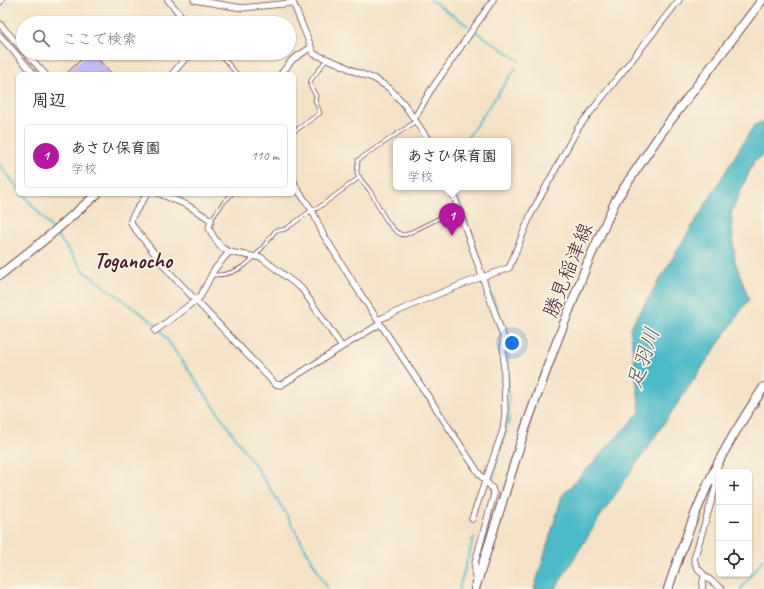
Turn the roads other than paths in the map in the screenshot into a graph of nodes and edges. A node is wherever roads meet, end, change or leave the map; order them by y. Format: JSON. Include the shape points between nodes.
{"nodes":[{"id":1,"x":168,"y":0,"type":"edge"},
{"id":2,"x":194,"y":0,"type":"edge"},
{"id":3,"x":493,"y":0,"type":"edge"},
{"id":4,"x":679,"y":0,"type":"edge"},
{"id":5,"x":762,"y":0,"type":"edge"},
{"id":6,"x":292,"y":1,"type":"edge"},
{"id":7,"x":181,"y":16,"type":"edge"},
{"id":8,"x":0,"y":24,"type":"edge"},
{"id":9,"x":0,"y":36,"type":"edge"},
{"id":10,"x":16,"y":42,"type":"edge"},
{"id":11,"x":310,"y":48,"type":"junction"},
{"id":12,"x":16,"y":54,"type":"edge"},
{"id":13,"x":296,"y":57,"type":"edge"},
{"id":14,"x":327,"y":59,"type":"junction"},
{"id":15,"x":21,"y":60,"type":"edge"},
{"id":16,"x":32,"y":60,"type":"edge"},
{"id":17,"x":184,"y":60,"type":"edge"},
{"id":18,"x":225,"y":60,"type":"edge"},
{"id":19,"x":292,"y":60,"type":"edge"},
{"id":20,"x":32,"y":72,"type":"edge"},
{"id":21,"x":43,"y":72,"type":"edge"},
{"id":22,"x":174,"y":72,"type":"edge"},
{"id":23,"x":235,"y":72,"type":"edge"},
{"id":24,"x":283,"y":72,"type":"edge"},
{"id":25,"x":415,"y":120,"type":"junction"},
{"id":26,"x":296,"y":130,"type":"edge"},
{"id":27,"x":427,"y":138,"type":"edge"},
{"id":28,"x":360,"y":177,"type":"junction"},
{"id":29,"x":296,"y":187,"type":"edge"},
{"id":30,"x":452,"y":190,"type":"edge"},
{"id":31,"x":96,"y":196,"type":"edge"},
{"id":32,"x":146,"y":196,"type":"edge"},
{"id":33,"x":165,"y":196,"type":"edge"},
{"id":34,"x":230,"y":196,"type":"edge"},
{"id":35,"x":458,"y":209,"type":"junction"},
{"id":36,"x":312,"y":210,"type":"junction"},
{"id":37,"x":211,"y":220,"type":"junction"},
{"id":38,"x":229,"y":252,"type":"junction"},
{"id":39,"x":255,"y":257,"type":"junction"},
{"id":40,"x":0,"y":275,"type":"edge"},
{"id":41,"x":211,"y":275,"type":"junction"},
{"id":42,"x":484,"y":276,"type":"junction"},
{"id":43,"x":196,"y":300,"type":"junction"},
{"id":44,"x":379,"y":322,"type":"junction"},
{"id":45,"x":158,"y":329,"type":"dead end"},
{"id":46,"x":342,"y":347,"type":"junction"},
{"id":47,"x":764,"y":387,"type":"edge"},
{"id":48,"x":714,"y":471,"type":"junction"},
{"id":49,"x":485,"y":480,"type":"junction"},
{"id":50,"x":472,"y":519,"type":"dead end"},
{"id":51,"x":704,"y":575,"type":"junction"},
{"id":52,"x":476,"y":586,"type":"edge"},
{"id":53,"x":668,"y":589,"type":"edge"},
{"id":54,"x":702,"y":589,"type":"edge"},
{"id":55,"x":722,"y":589,"type":"edge"}],
"edges":[{"from":1,"to":7,"type":"street"},
{"from":2,"to":6,"type":"street","via":[[242,8]]},
{"from":3,"to":25,"type":"street","via":[[429,93]]},
{"from":4,"to":42,"type":"street","via":[[578,128],[531,214],[509,268]]},
{"from":5,"to":52,"type":"main road","name":"勝見稲津線","via":[[661,134],[616,200],[588,262],[554,349],[525,429]]},
{"from":6,"to":11,"type":"street"},
{"from":8,"to":10,"type":"street"},
{"from":9,"to":12,"type":"street"},
{"from":11,"to":13,"type":"street"},
{"from":11,"to":14,"type":"street","via":[[314,54]]},
{"from":14,"to":25,"type":"street","via":[[389,88]]},
{"from":14,"to":26,"type":"lane","via":[[310,85],[320,113]]},
{"from":15,"to":20,"type":"street"},
{"from":16,"to":21,"type":"street"},
{"from":17,"to":22,"type":"street"},
{"from":18,"to":23,"type":"lane"},
{"from":19,"to":24,"type":"street"},
{"from":25,"to":27,"type":"street"},
{"from":25,"to":28,"type":"lane","via":[[358,160]]},
{"from":28,"to":35,"type":"lane","via":[[380,210],[401,235],[406,235]]},
{"from":28,"to":36,"type":"lane"},
{"from":29,"to":36,"type":"street"},
{"from":30,"to":35,"type":"street"},
{"from":31,"to":40,"type":"main road"},
{"from":32,"to":43,"type":"street","via":[[132,217],[132,225],[170,273]]},
{"from":33,"to":37,"type":"street","via":[[187,205]]},
{"from":34,"to":37,"type":"lane"},
{"from":35,"to":42,"type":"street"},
{"from":36,"to":39,"type":"lane","via":[[287,228],[276,230]]},
{"from":36,"to":44,"type":"street","via":[[323,234]]},
{"from":37,"to":38,"type":"street","via":[[209,228],[213,236],[221,247]]},
{"from":38,"to":39,"type":"street"},
{"from":38,"to":41,"type":"street"},
{"from":39,"to":41,"type":"lane","via":[[232,272],[220,276]]},
{"from":39,"to":46,"type":"street","via":[[262,258],[302,289]]},
{"from":41,"to":43,"type":"street"},
{"from":42,"to":44,"type":"street","via":[[430,297]]},
{"from":42,"to":49,"type":"street","via":[[503,336],[505,415],[503,430]]},
{"from":43,"to":45,"type":"street"},
{"from":43,"to":46,"type":"street","via":[[275,384],[280,385]]},
{"from":44,"to":46,"type":"street"},
{"from":44,"to":49,"type":"street"},
{"from":47,"to":48,"type":"main road"},
{"from":48,"to":51,"type":"street","via":[[716,486],[694,559]]},
{"from":48,"to":53,"type":"main road","via":[[697,509]]},
{"from":49,"to":50,"type":"street"},
{"from":49,"to":52,"type":"street","via":[[494,494],[475,563]]},
{"from":51,"to":54,"type":"street"},
{"from":51,"to":55,"type":"street"}]}
